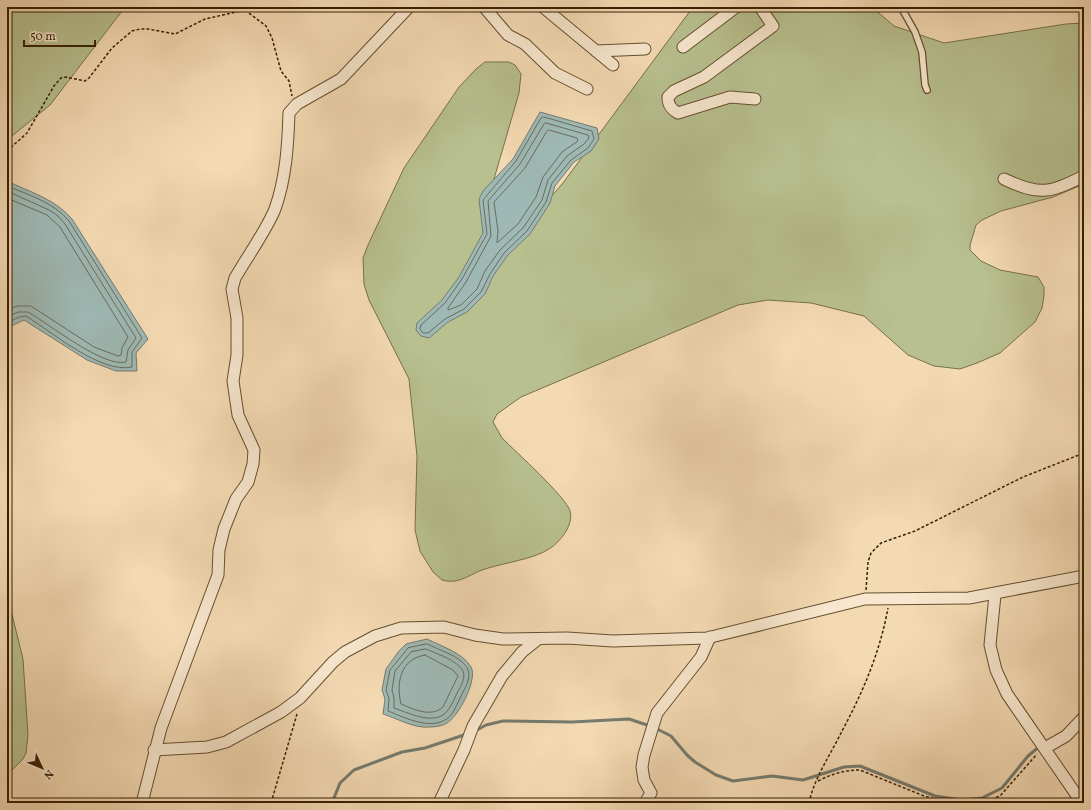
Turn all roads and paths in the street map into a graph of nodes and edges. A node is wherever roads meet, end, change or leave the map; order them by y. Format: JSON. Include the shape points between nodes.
{"nodes":[{"id":1,"x":246,"y":7,"type":"edge"},
{"id":2,"x":409,"y":7,"type":"edge"},
{"id":3,"x":484,"y":7,"type":"edge"},
{"id":4,"x":543,"y":7,"type":"edge"},
{"id":5,"x":736,"y":7,"type":"edge"},
{"id":6,"x":760,"y":7,"type":"edge"},
{"id":7,"x":901,"y":7,"type":"edge"},
{"id":8,"x":245,"y":10,"type":"junction"},
{"id":9,"x":683,"y":48,"type":"dead end"},
{"id":10,"x":645,"y":49,"type":"dead end"},
{"id":11,"x":596,"y":51,"type":"junction"},
{"id":12,"x":613,"y":64,"type":"dead end"},
{"id":13,"x":586,"y":89,"type":"dead end"},
{"id":14,"x":927,"y":90,"type":"dead end"},
{"id":15,"x":755,"y":99,"type":"dead end"},
{"id":16,"x":294,"y":107,"type":"junction"},
{"id":17,"x":7,"y":151,"type":"edge"},
{"id":18,"x":1084,"y":176,"type":"edge"},
{"id":19,"x":1004,"y":179,"type":"dead end"},
{"id":20,"x":1084,"y":453,"type":"edge"},
{"id":21,"x":1084,"y":576,"type":"edge"},
{"id":22,"x":995,"y":594,"type":"junction"},
{"id":23,"x":890,"y":598,"type":"junction"},
{"id":24,"x":865,"y":599,"type":"junction"},
{"id":25,"x":710,"y":637,"type":"junction"},
{"id":26,"x":537,"y":640,"type":"junction"},
{"id":27,"x":300,"y":698,"type":"junction"},
{"id":28,"x":1084,"y":718,"type":"edge"},
{"id":29,"x":1045,"y":748,"type":"junction"},
{"id":30,"x":154,"y":750,"type":"junction"},
{"id":31,"x":817,"y":782,"type":"junction"},
{"id":32,"x":930,"y":798,"type":"junction"},
{"id":33,"x":142,"y":803,"type":"edge"},
{"id":34,"x":271,"y":803,"type":"edge"},
{"id":35,"x":439,"y":803,"type":"edge"},
{"id":36,"x":645,"y":803,"type":"edge"},
{"id":37,"x":809,"y":803,"type":"edge"},
{"id":38,"x":928,"y":803,"type":"edge"},
{"id":39,"x":950,"y":803,"type":"edge"},
{"id":40,"x":982,"y":803,"type":"edge"},
{"id":41,"x":1082,"y":803,"type":"edge"}],
"edges":[{"from":1,"to":8,"type":"path"},
{"from":2,"to":16,"type":"street","via":[[341,79]]},
{"from":3,"to":13,"type":"street","via":[[508,35],[525,44],[555,73]]},
{"from":4,"to":11,"type":"street"},
{"from":5,"to":9,"type":"street"},
{"from":6,"to":15,"type":"street","via":[[773,26],[704,77],[674,91],[668,97],[668,103],[678,113],[730,97]]},
{"from":7,"to":14,"type":"lane","via":[[915,32],[922,52]]},
{"from":8,"to":16,"type":"path","via":[[259,20],[269,32],[281,71],[289,81]]},
{"from":8,"to":17,"type":"path","via":[[205,19],[175,34],[140,29],[125,35],[85,81],[66,76],[61,78],[27,133]]},
{"from":10,"to":11,"type":"street"},
{"from":11,"to":12,"type":"street"},
{"from":16,"to":30,"type":"street","via":[[289,112],[288,149],[274,210],[235,278],[232,289],[237,318],[237,355],[233,381],[238,415],[254,450],[253,464],[248,482],[236,499],[224,529],[219,550],[218,575]]},
{"from":18,"to":19,"type":"street","via":[[1051,191],[1037,191]]},
{"from":20,"to":24,"type":"path","via":[[1023,477],[915,531],[881,543],[871,553],[868,562]]},
{"from":21,"to":22,"type":"street"},
{"from":22,"to":23,"type":"street","via":[[939,600]]},
{"from":22,"to":29,"type":"street","via":[[990,645],[996,670],[1007,694]]},
{"from":23,"to":24,"type":"street"},
{"from":23,"to":31,"type":"path","via":[[884,627],[865,685]]},
{"from":24,"to":25,"type":"street"},
{"from":25,"to":26,"type":"street","via":[[613,641],[567,638]]},
{"from":25,"to":36,"type":"street","via":[[702,657],[657,713],[642,766],[644,780],[651,793]]},
{"from":26,"to":27,"type":"street","via":[[503,639],[444,627],[419,626],[390,631],[358,643],[345,652]]},
{"from":26,"to":35,"type":"street","via":[[522,652],[502,676],[473,726]]},
{"from":27,"to":30,"type":"street","via":[[281,712],[226,742],[207,747]]},
{"from":27,"to":34,"type":"path"},
{"from":28,"to":29,"type":"street","via":[[1066,736]]},
{"from":29,"to":40,"type":"path","via":[[1035,755],[1000,796]]},
{"from":29,"to":41,"type":"street"},
{"from":30,"to":33,"type":"street"},
{"from":31,"to":32,"type":"path","via":[[835,773],[860,770]]},
{"from":31,"to":37,"type":"path"},
{"from":32,"to":38,"type":"path"},
{"from":32,"to":39,"type":"path"}]}
